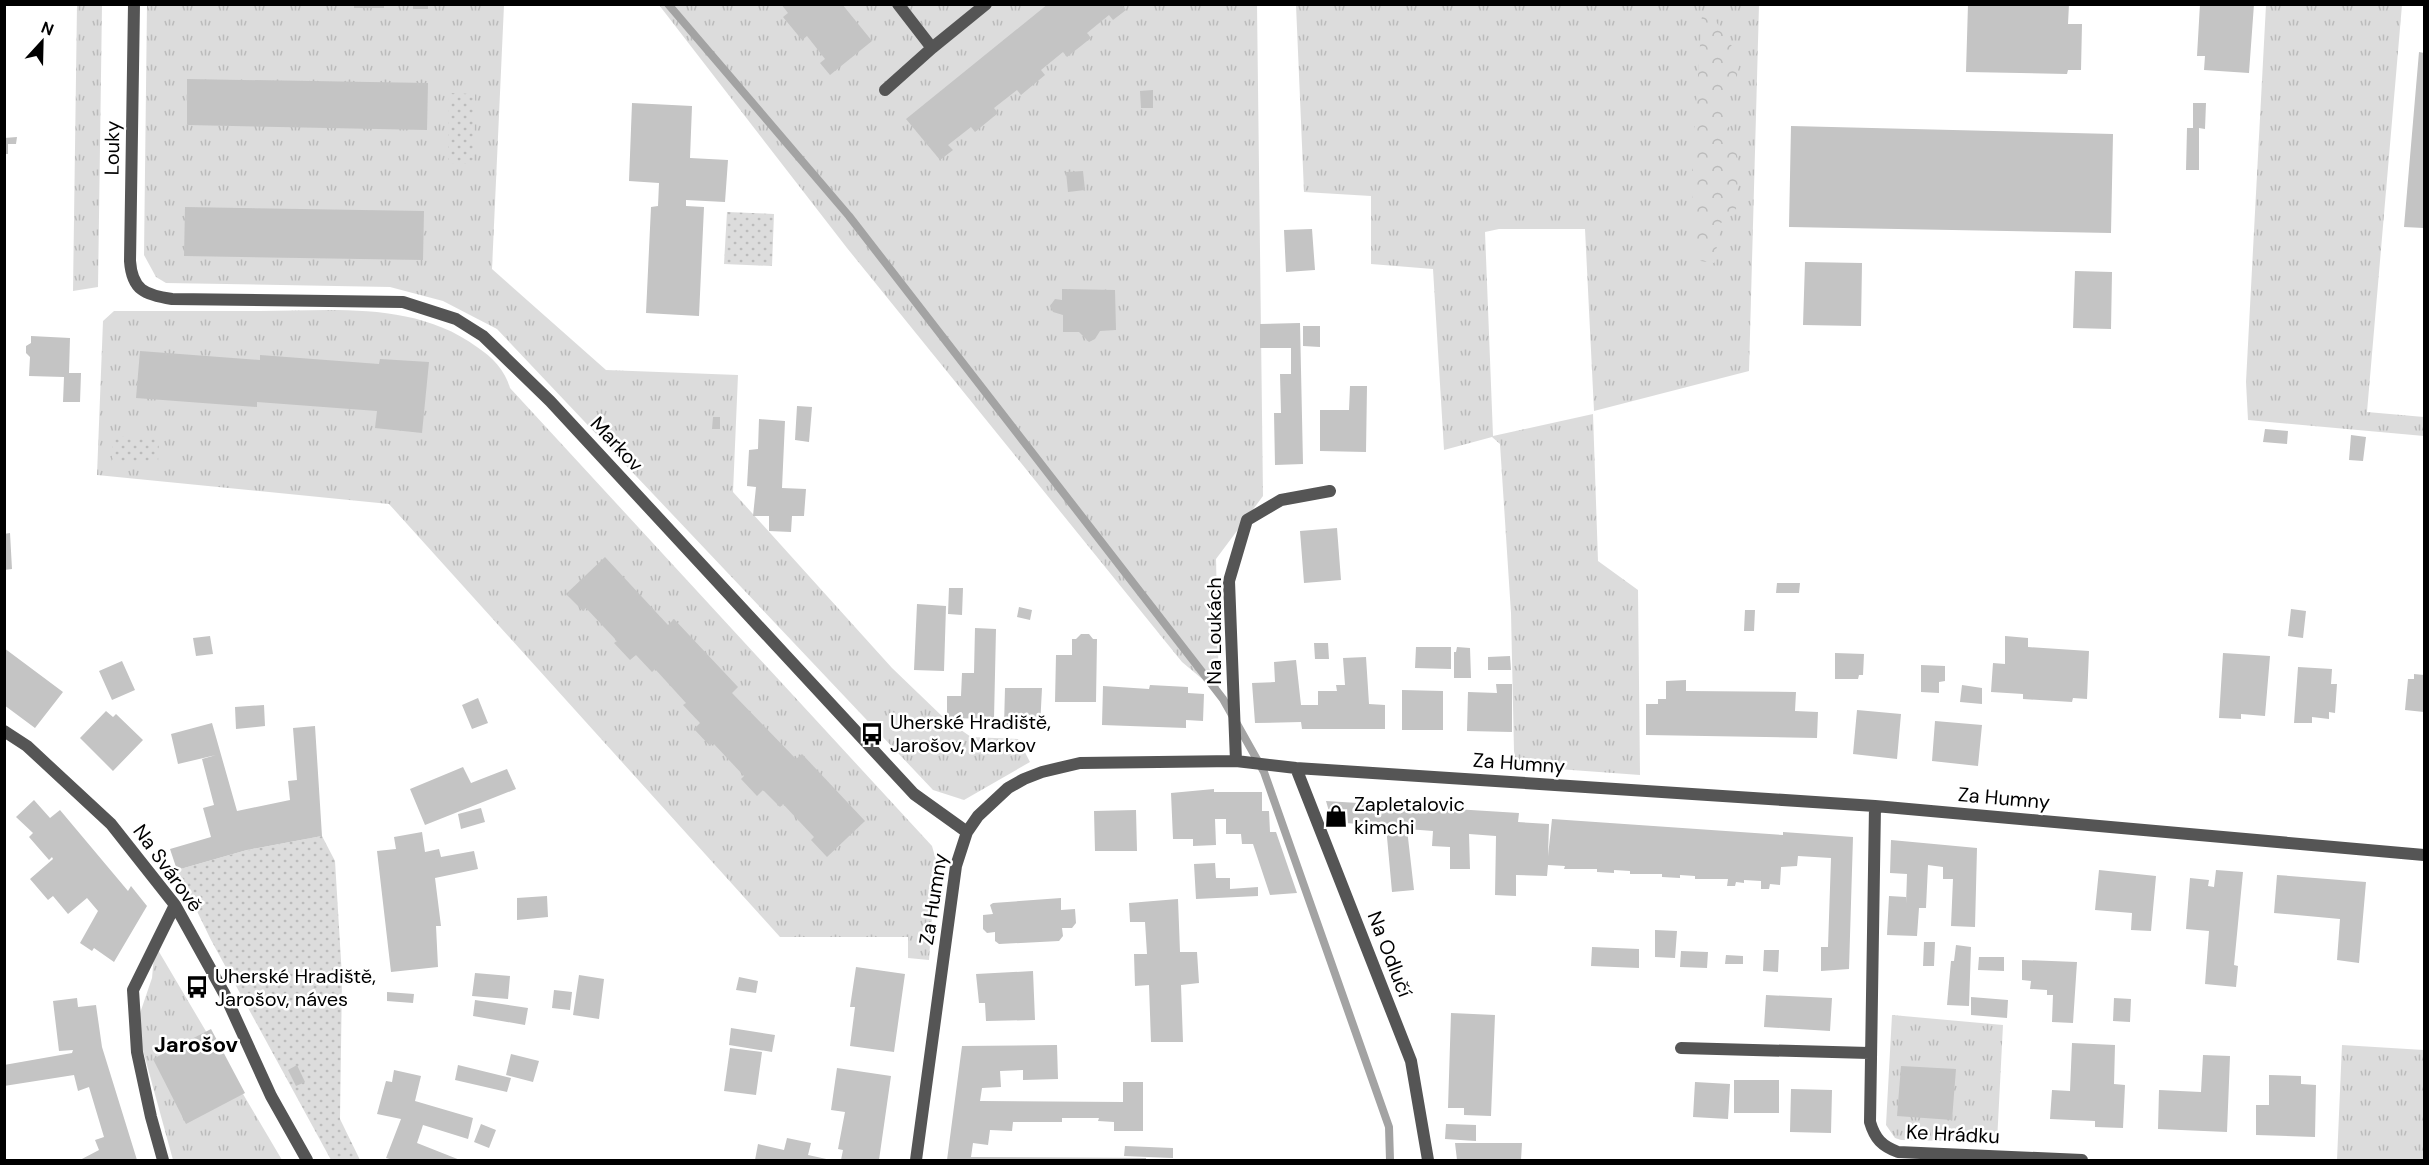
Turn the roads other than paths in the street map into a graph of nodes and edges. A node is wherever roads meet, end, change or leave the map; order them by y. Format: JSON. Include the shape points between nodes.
{"nodes":[{"id":1,"x":134,"y":4,"type":"edge"},
{"id":2,"x":898,"y":4,"type":"edge"},
{"id":3,"x":986,"y":4,"type":"edge"},
{"id":4,"x":932,"y":48,"type":"junction"},
{"id":5,"x":885,"y":90,"type":"dead end"},
{"id":6,"x":140,"y":289,"type":"joint"},
{"id":7,"x":1329,"y":491,"type":"dead end"},
{"id":8,"x":4,"y":731,"type":"edge"},
{"id":9,"x":1236,"y":761,"type":"junction"},
{"id":10,"x":1296,"y":768,"type":"junction"},
{"id":11,"x":1875,"y":806,"type":"junction"},
{"id":12,"x":967,"y":832,"type":"junction"},
{"id":13,"x":2424,"y":855,"type":"edge"},
{"id":14,"x":175,"y":904,"type":"junction"},
{"id":15,"x":1681,"y":1048,"type":"dead end"},
{"id":16,"x":1869,"y":1053,"type":"junction"},
{"id":17,"x":163,"y":1161,"type":"edge"},
{"id":18,"x":307,"y":1161,"type":"edge"},
{"id":19,"x":916,"y":1161,"type":"edge"},
{"id":20,"x":1428,"y":1161,"type":"edge"},
{"id":21,"x":2082,"y":1161,"type":"edge"}],
"edges":[{"from":1,"to":6,"type":"street","name":"Louky","via":[[130,274]]},
{"from":2,"to":4,"type":"street"},
{"from":3,"to":4,"type":"street"},
{"from":4,"to":5,"type":"street"},
{"from":6,"to":12,"type":"street","name":"Markov","via":[[151,296],[172,299],[404,302],[456,319],[483,336],[558,409],[914,794]]},
{"from":7,"to":9,"type":"street","name":"Na Loukách","via":[[1281,500],[1247,520],[1229,581]]},
{"from":8,"to":14,"type":"street","name":"Na Svárově","via":[[27,746],[111,824]]},
{"from":9,"to":10,"type":"street","name":"Za Humny"},
{"from":9,"to":12,"type":"street","name":"Za Humny","via":[[1099,761],[1060,767],[1008,788]]},
{"from":10,"to":11,"type":"street","name":"Za Humny"},
{"from":10,"to":20,"type":"street","name":"Na Odlučí","via":[[1411,1061]]},
{"from":11,"to":13,"type":"street","name":"Za Humny"},
{"from":11,"to":16,"type":"street","name":"Ke Hrádku"},
{"from":12,"to":19,"type":"street","name":"Za Humny","via":[[956,866]]},
{"from":14,"to":17,"type":"street","via":[[133,990],[138,1052]]},
{"from":14,"to":18,"type":"street","name":"Na Svárově","via":[[225,994],[271,1096]]},
{"from":15,"to":16,"type":"street"},
{"from":16,"to":21,"type":"street","name":"Ke Hrádku","via":[[1870,1122],[1878,1141],[1888,1148],[1898,1152]]}]}
